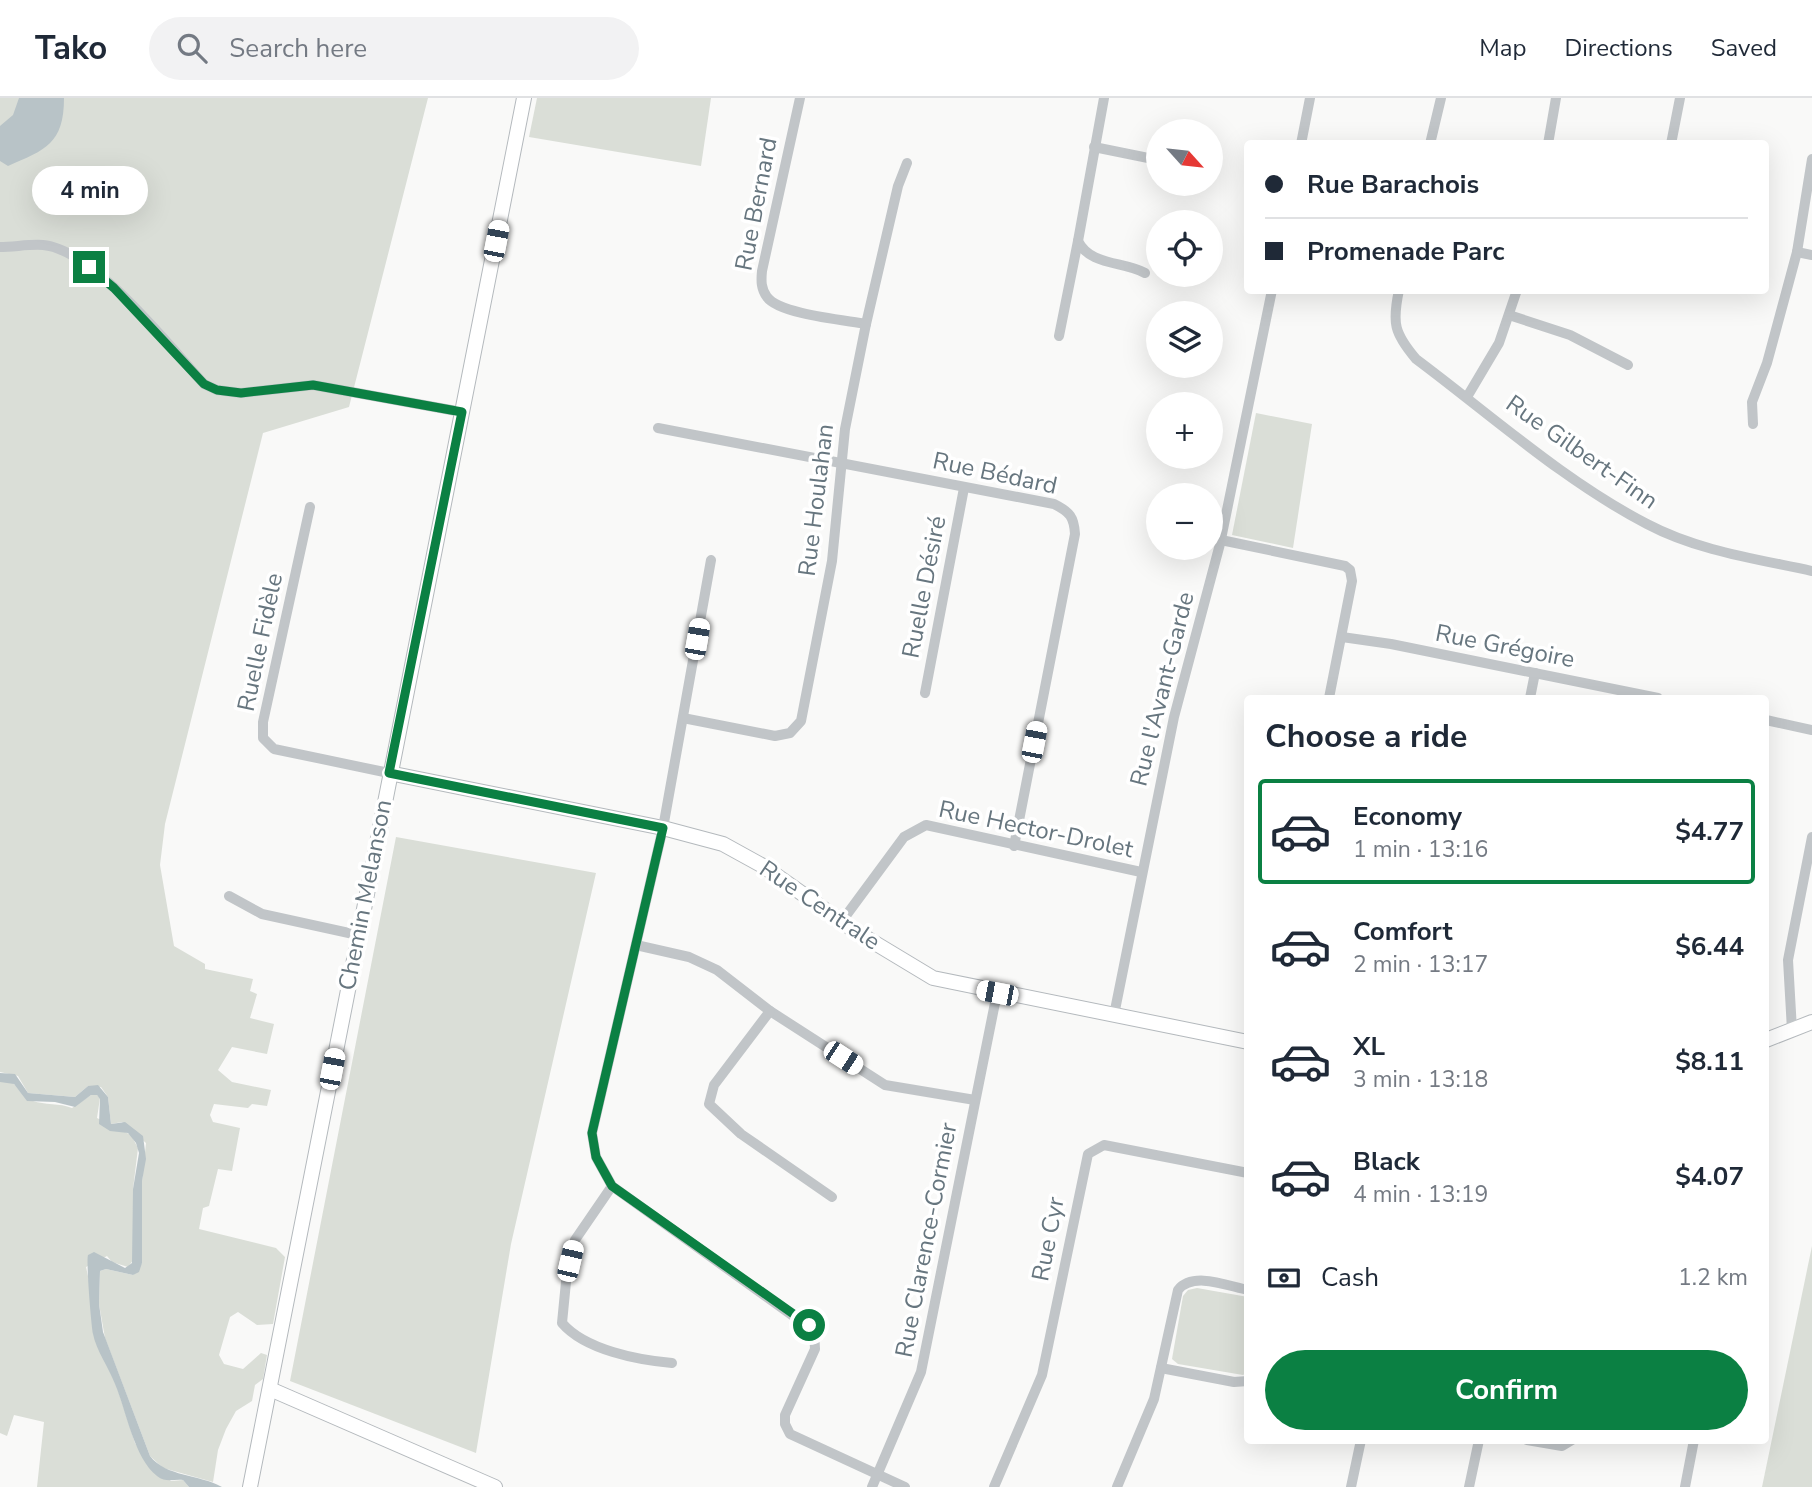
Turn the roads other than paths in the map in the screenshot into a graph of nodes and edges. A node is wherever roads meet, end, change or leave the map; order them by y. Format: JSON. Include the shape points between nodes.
{"nodes":[{"id":1,"x":524,"y":98,"type":"edge"},
{"id":2,"x":800,"y":98,"type":"edge"},
{"id":3,"x":1104,"y":98,"type":"edge"},
{"id":4,"x":1310,"y":98,"type":"edge"},
{"id":5,"x":1441,"y":98,"type":"edge"},
{"id":6,"x":1556,"y":98,"type":"edge"},
{"id":7,"x":1680,"y":98,"type":"edge"},
{"id":8,"x":1302,"y":140,"type":"edge"},
{"id":9,"x":1431,"y":140,"type":"edge"},
{"id":10,"x":1549,"y":140,"type":"edge"},
{"id":11,"x":1672,"y":140,"type":"edge"},
{"id":12,"x":1094,"y":147,"type":"junction"},
{"id":13,"x":1146,"y":158,"type":"edge"},
{"id":14,"x":1812,"y":159,"type":"edge"},
{"id":15,"x":907,"y":163,"type":"dead end"},
{"id":16,"x":1078,"y":241,"type":"junction"},
{"id":17,"x":0,"y":247,"type":"edge"},
{"id":18,"x":1797,"y":253,"type":"junction"},
{"id":19,"x":1812,"y":255,"type":"edge"},
{"id":20,"x":1145,"y":273,"type":"dead end"},
{"id":21,"x":1271,"y":294,"type":"edge"},
{"id":22,"x":1398,"y":294,"type":"edge"},
{"id":23,"x":1516,"y":294,"type":"edge"},
{"id":24,"x":1509,"y":315,"type":"junction"},
{"id":25,"x":866,"y":324,"type":"junction"},
{"id":26,"x":1059,"y":336,"type":"dead end"},
{"id":27,"x":1628,"y":365,"type":"dead end"},
{"id":28,"x":1467,"y":397,"type":"junction"},
{"id":29,"x":462,"y":412,"type":"junction"},
{"id":30,"x":1753,"y":424,"type":"dead end"},
{"id":31,"x":658,"y":428,"type":"dead end"},
{"id":32,"x":840,"y":464,"type":"junction"},
{"id":33,"x":964,"y":488,"type":"junction"},
{"id":34,"x":310,"y":507,"type":"dead end"},
{"id":35,"x":1223,"y":526,"type":"edge"},
{"id":36,"x":1223,"y":541,"type":"edge"},
{"id":37,"x":711,"y":560,"type":"dead end"},
{"id":38,"x":1215,"y":560,"type":"edge"},
{"id":39,"x":1812,"y":571,"type":"edge"},
{"id":40,"x":1342,"y":637,"type":"junction"},
{"id":41,"x":1535,"y":673,"type":"junction"},
{"id":42,"x":925,"y":693,"type":"dead end"},
{"id":43,"x":1330,"y":695,"type":"edge"},
{"id":44,"x":1531,"y":695,"type":"edge"},
{"id":45,"x":1643,"y":695,"type":"edge"},
{"id":46,"x":683,"y":718,"type":"junction"},
{"id":47,"x":1769,"y":721,"type":"edge"},
{"id":48,"x":1812,"y":730,"type":"edge"},
{"id":49,"x":389,"y":773,"type":"junction"},
{"id":50,"x":663,"y":828,"type":"junction"},
{"id":51,"x":1812,"y":837,"type":"edge"},
{"id":52,"x":1014,"y":846,"type":"junction"},
{"id":53,"x":1141,"y":872,"type":"junction"},
{"id":54,"x":229,"y":896,"type":"dead end"},
{"id":55,"x":842,"y":921,"type":"junction"},
{"id":56,"x":358,"y":935,"type":"junction"},
{"id":57,"x":636,"y":945,"type":"junction"},
{"id":58,"x":997,"y":993,"type":"junction"},
{"id":59,"x":771,"y":1011,"type":"junction"},
{"id":60,"x":1114,"y":1015,"type":"junction"},
{"id":61,"x":1812,"y":1022,"type":"edge"},
{"id":62,"x":1792,"y":1030,"type":"junction"},
{"id":63,"x":1769,"y":1039,"type":"edge"},
{"id":64,"x":1244,"y":1041,"type":"edge"},
{"id":65,"x":975,"y":1100,"type":"junction"},
{"id":66,"x":1244,"y":1172,"type":"edge"},
{"id":67,"x":612,"y":1186,"type":"junction"},
{"id":68,"x":832,"y":1197,"type":"dead end"},
{"id":69,"x":1244,"y":1289,"type":"edge"},
{"id":70,"x":672,"y":1363,"type":"dead end"},
{"id":71,"x":1161,"y":1368,"type":"junction"},
{"id":72,"x":1244,"y":1381,"type":"edge"},
{"id":73,"x":270,"y":1389,"type":"junction"},
{"id":74,"x":1360,"y":1444,"type":"edge"},
{"id":75,"x":1478,"y":1444,"type":"edge"},
{"id":76,"x":1693,"y":1444,"type":"edge"},
{"id":77,"x":877,"y":1475,"type":"junction"},
{"id":78,"x":250,"y":1487,"type":"edge"},
{"id":79,"x":495,"y":1487,"type":"edge"},
{"id":80,"x":872,"y":1487,"type":"edge"},
{"id":81,"x":905,"y":1487,"type":"edge"},
{"id":82,"x":994,"y":1487,"type":"edge"},
{"id":83,"x":1117,"y":1487,"type":"edge"},
{"id":84,"x":1351,"y":1487,"type":"edge"},
{"id":85,"x":1469,"y":1487,"type":"edge"},
{"id":86,"x":1685,"y":1487,"type":"edge"}],
"edges":[{"from":1,"to":29,"type":"street","name":"Chemin Melanson"},
{"from":2,"to":25,"type":"street","name":"Rue Bernard","via":[[762,271],[763,290],[767,299],[788,309]]},
{"from":3,"to":12,"type":"street"},
{"from":4,"to":8,"type":"street"},
{"from":5,"to":9,"type":"street"},
{"from":6,"to":10,"type":"street"},
{"from":7,"to":11,"type":"street"},
{"from":12,"to":13,"type":"street"},
{"from":12,"to":16,"type":"street"},
{"from":14,"to":18,"type":"street"},
{"from":15,"to":25,"type":"street","name":"Rue Houlahan"},
{"from":16,"to":20,"type":"street","via":[[1092,257]]},
{"from":16,"to":26,"type":"street"},
{"from":17,"to":29,"type":"street","via":[[44,245],[72,254],[114,288],[204,384],[217,390],[241,393],[313,385]]},
{"from":18,"to":19,"type":"street"},
{"from":18,"to":30,"type":"street","via":[[1768,363],[1752,402]]},
{"from":21,"to":35,"type":"street","name":"Rue l'Avant-Garde"},
{"from":22,"to":28,"type":"street","name":"Rue Gilbert-Finn","via":[[1393,321],[1401,341],[1416,359]]},
{"from":23,"to":24,"type":"street"},
{"from":24,"to":27,"type":"street","via":[[1570,335]]},
{"from":24,"to":28,"type":"street","via":[[1484,372]]},
{"from":25,"to":32,"type":"street","name":"Rue Houlahan"},
{"from":28,"to":39,"type":"street","name":"Rue Gilbert-Finn","via":[[1566,472],[1648,524],[1728,553]]},
{"from":29,"to":49,"type":"street","name":"Chemin Melanson"},
{"from":31,"to":32,"type":"street","name":"Rue Bédard"},
{"from":32,"to":33,"type":"street","name":"Rue Bédard"},
{"from":32,"to":46,"type":"street","name":"Rue Houlahan","via":[[832,561],[796,730],[775,736]]},
{"from":33,"to":42,"type":"street","name":"Ruelle Désiré"},
{"from":33,"to":52,"type":"street","name":"Rue Bédard","via":[[1055,503],[1074,520],[1075,534]]},
{"from":34,"to":49,"type":"street","name":"Ruelle Fidèle","via":[[263,738],[274,749]]},
{"from":36,"to":40,"type":"street","via":[[1348,567],[1352,581]]},
{"from":37,"to":46,"type":"street"},
{"from":38,"to":53,"type":"street","name":"Rue l'Avant-Garde","via":[[1174,717]]},
{"from":40,"to":41,"type":"street","name":"Rue Grégoire"},
{"from":40,"to":43,"type":"street"},
{"from":41,"to":44,"type":"street"},
{"from":41,"to":45,"type":"street","name":"Rue Grégoire"},
{"from":46,"to":50,"type":"street"},
{"from":47,"to":48,"type":"street"},
{"from":49,"to":50,"type":"street","name":"Rue Centrale"},
{"from":49,"to":56,"type":"street","name":"Chemin Melanson"},
{"from":50,"to":55,"type":"street","name":"Rue Centrale","via":[[723,844],[764,866]]},
{"from":50,"to":57,"type":"street"},
{"from":51,"to":62,"type":"street","via":[[1788,960]]},
{"from":52,"to":53,"type":"street","name":"Rue Hector-Drolet"},
{"from":52,"to":55,"type":"street","name":"Rue Hector-Drolet","via":[[926,825],[904,837]]},
{"from":53,"to":60,"type":"street","name":"Rue l'Avant-Garde"},
{"from":54,"to":56,"type":"street","via":[[262,914]]},
{"from":55,"to":58,"type":"street","name":"Rue Centrale","via":[[933,978]]},
{"from":56,"to":73,"type":"street","name":"Chemin Melanson"},
{"from":57,"to":59,"type":"street","via":[[689,957],[717,970]]},
{"from":57,"to":67,"type":"street","via":[[592,1133],[596,1157]]},
{"from":58,"to":60,"type":"street","name":"Rue Centrale"},
{"from":58,"to":65,"type":"street","name":"Rue Clarence-Cormier"},
{"from":59,"to":65,"type":"street","via":[[885,1085]]},
{"from":59,"to":68,"type":"street","via":[[714,1085],[709,1104],[741,1134]]},
{"from":60,"to":64,"type":"street","name":"Rue Centrale"},
{"from":61,"to":62,"type":"street"},
{"from":62,"to":63,"type":"street"},
{"from":65,"to":77,"type":"street","name":"Rue Clarence-Cormier","via":[[921,1372]]},
{"from":66,"to":82,"type":"street","name":"Rue Cyr","via":[[1104,1145],[1088,1154],[1042,1375]]},
{"from":67,"to":70,"type":"street","via":[[575,1240],[562,1323],[632,1359]]},
{"from":67,"to":77,"type":"street","via":[[812,1327],[816,1346],[785,1415],[786,1427],[798,1439]]},
{"from":69,"to":71,"type":"street","via":[[1200,1281],[1183,1284],[1175,1294]]},
{"from":71,"to":72,"type":"street"},
{"from":71,"to":83,"type":"street","via":[[1148,1416]]},
{"from":73,"to":78,"type":"street","name":"Chemin Melanson"},
{"from":73,"to":79,"type":"street"},
{"from":74,"to":84,"type":"street"},
{"from":75,"to":85,"type":"street"},
{"from":76,"to":86,"type":"street"},
{"from":77,"to":80,"type":"street","name":"Rue Clarence-Cormier"},
{"from":77,"to":81,"type":"street"}]}
